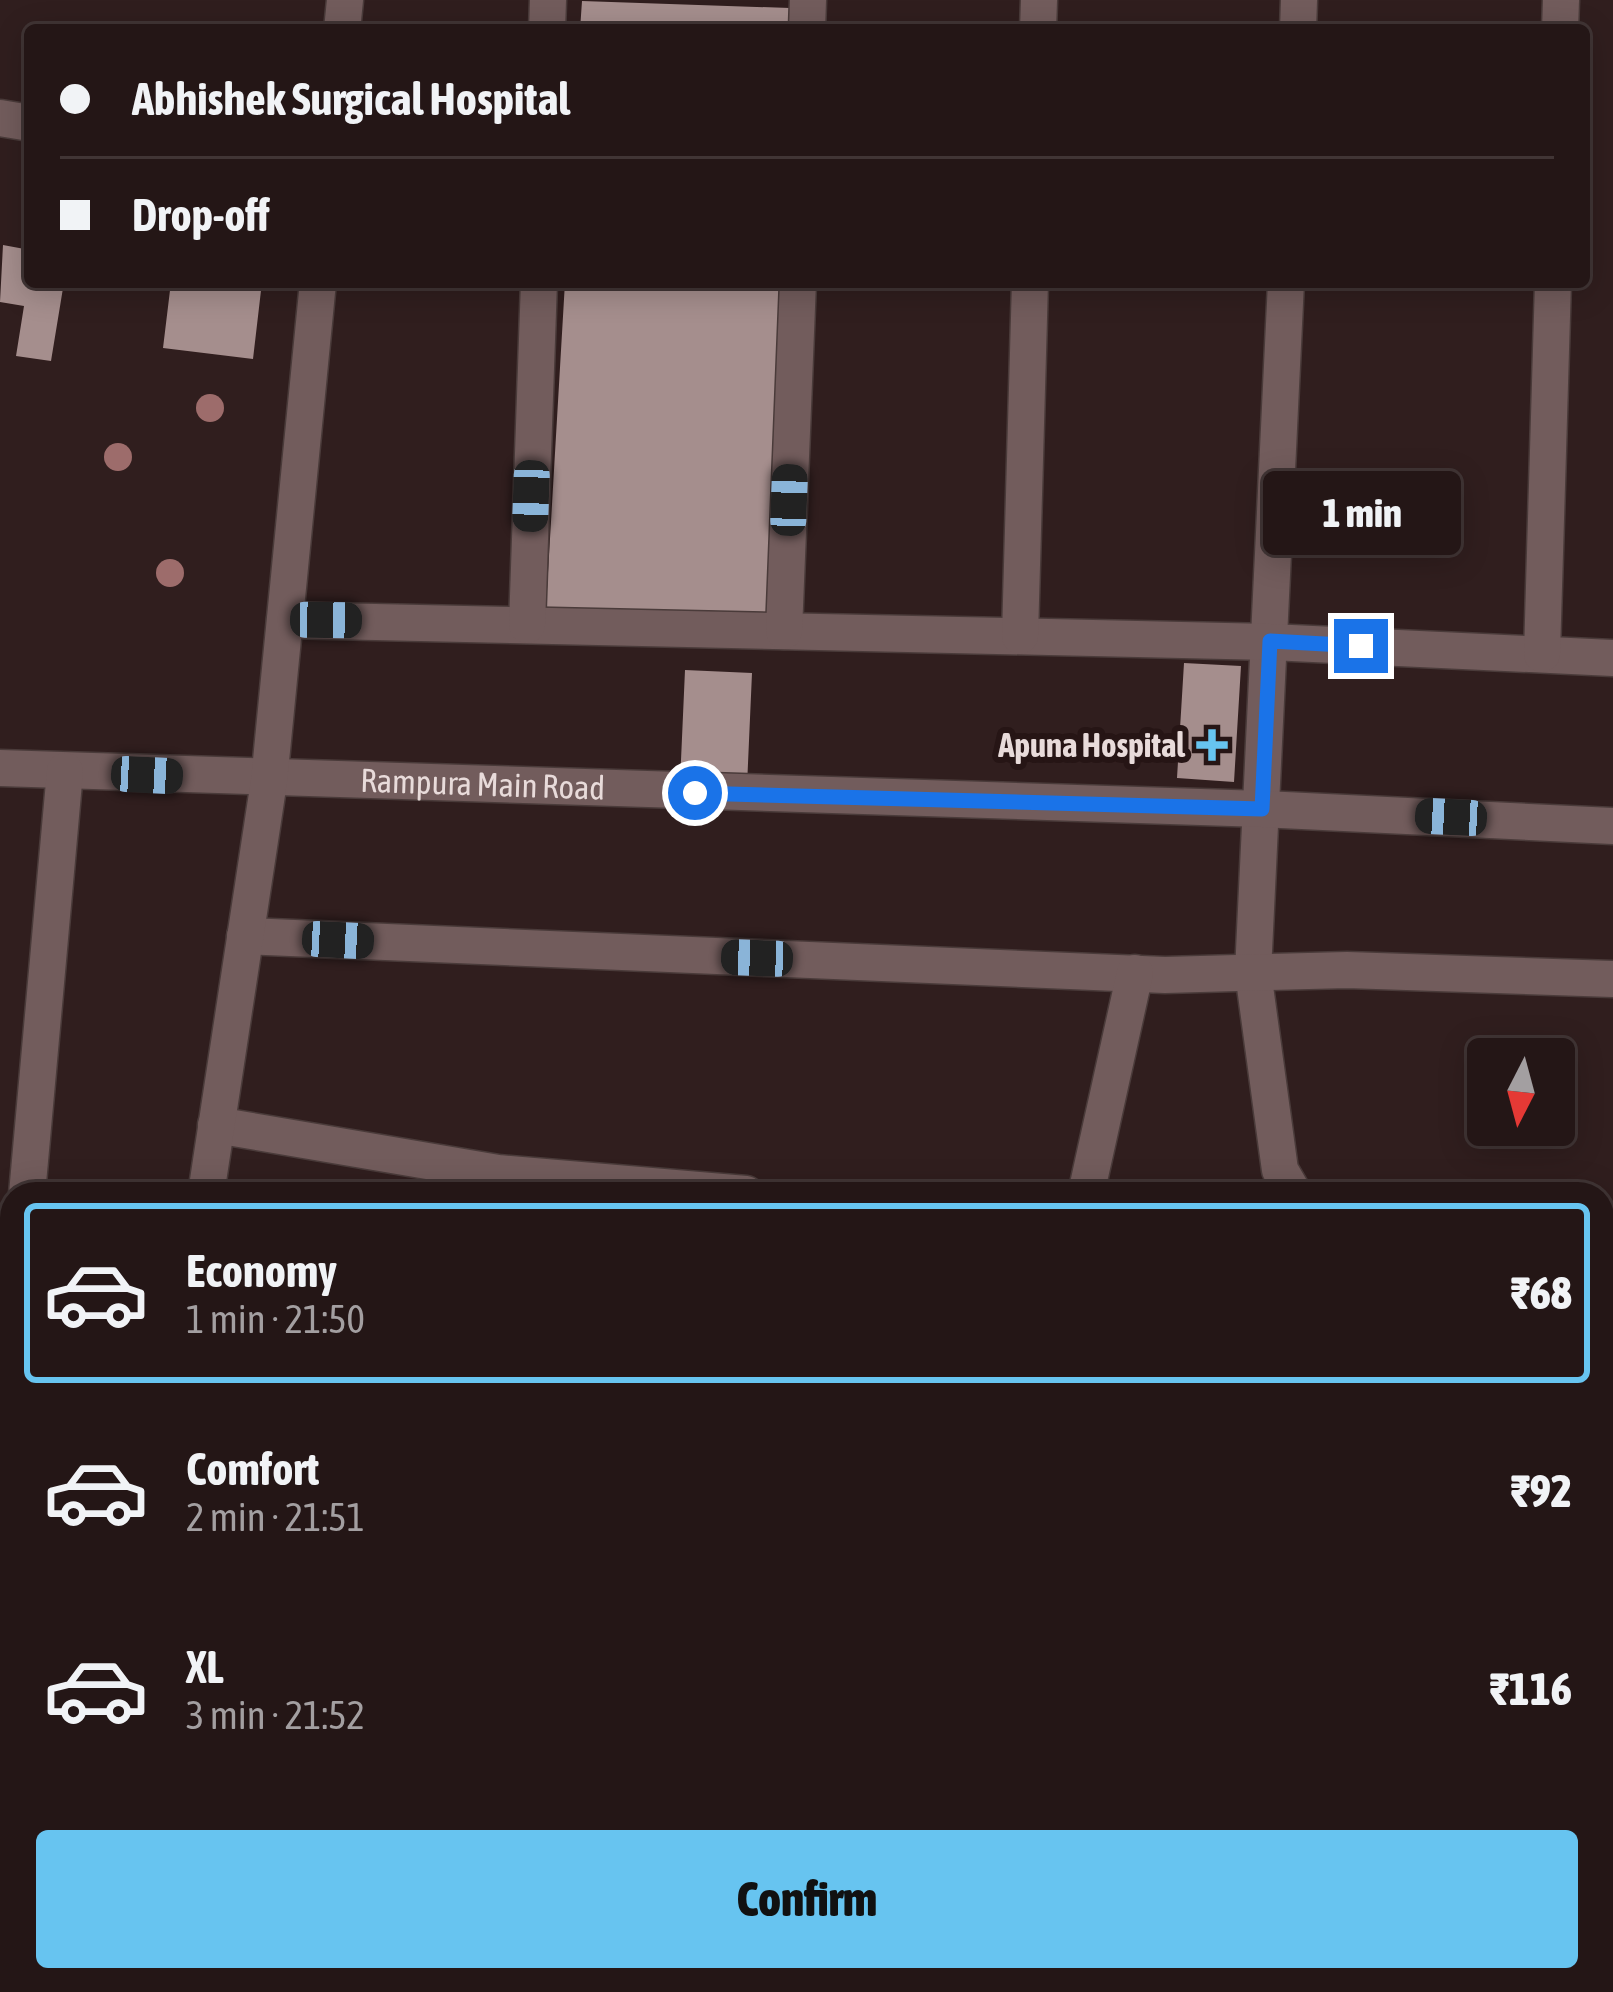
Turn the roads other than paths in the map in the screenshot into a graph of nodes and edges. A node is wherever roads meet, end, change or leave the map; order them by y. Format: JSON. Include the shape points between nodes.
{"nodes":[{"id":1,"x":317,"y":288,"type":"edge"},
{"id":2,"x":539,"y":288,"type":"edge"},
{"id":3,"x":798,"y":288,"type":"edge"},
{"id":4,"x":1030,"y":288,"type":"edge"},
{"id":5,"x":1286,"y":288,"type":"edge"},
{"id":6,"x":1552,"y":288,"type":"edge"},
{"id":7,"x":285,"y":620,"type":"junction"},
{"id":8,"x":527,"y":625,"type":"junction"},
{"id":9,"x":784,"y":631,"type":"junction"},
{"id":10,"x":1020,"y":636,"type":"junction"},
{"id":11,"x":1270,"y":641,"type":"junction"},
{"id":12,"x":1542,"y":654,"type":"junction"},
{"id":13,"x":1613,"y":658,"type":"edge"},
{"id":14,"x":0,"y":768,"type":"edge"},
{"id":15,"x":65,"y":771,"type":"junction"},
{"id":16,"x":269,"y":781,"type":"junction"},
{"id":17,"x":1262,"y":809,"type":"junction"},
{"id":18,"x":1613,"y":826,"type":"edge"},
{"id":19,"x":245,"y":936,"type":"junction"},
{"id":20,"x":1253,"y":972,"type":"junction"},
{"id":21,"x":1135,"y":973,"type":"junction"},
{"id":22,"x":1613,"y":979,"type":"edge"},
{"id":23,"x":216,"y":1125,"type":"junction"},
{"id":24,"x":28,"y":1182,"type":"edge"},
{"id":25,"x":208,"y":1182,"type":"edge"},
{"id":26,"x":487,"y":1182,"type":"edge"},
{"id":27,"x":1089,"y":1182,"type":"edge"},
{"id":28,"x":1287,"y":1182,"type":"edge"}],
"edges":[{"from":1,"to":7,"type":"street"},
{"from":2,"to":8,"type":"street"},
{"from":3,"to":9,"type":"street"},
{"from":4,"to":10,"type":"street"},
{"from":5,"to":11,"type":"street"},
{"from":6,"to":12,"type":"street"},
{"from":7,"to":8,"type":"street"},
{"from":7,"to":16,"type":"street"},
{"from":8,"to":9,"type":"street"},
{"from":9,"to":10,"type":"street"},
{"from":10,"to":11,"type":"street"},
{"from":11,"to":12,"type":"street"},
{"from":11,"to":17,"type":"street"},
{"from":12,"to":13,"type":"street"},
{"from":14,"to":15,"type":"street","name":"Rampura Main Road"},
{"from":15,"to":16,"type":"street","name":"Rampura Main Road"},
{"from":15,"to":24,"type":"street"},
{"from":16,"to":17,"type":"street","name":"Rampura Main Road"},
{"from":16,"to":19,"type":"street"},
{"from":17,"to":18,"type":"street","name":"Rampura Main Road"},
{"from":17,"to":20,"type":"street"},
{"from":19,"to":21,"type":"street"},
{"from":19,"to":23,"type":"street"},
{"from":20,"to":21,"type":"street"},
{"from":20,"to":22,"type":"street"},
{"from":20,"to":28,"type":"street"},
{"from":21,"to":27,"type":"street"},
{"from":23,"to":25,"type":"street"},
{"from":23,"to":26,"type":"street"}]}
